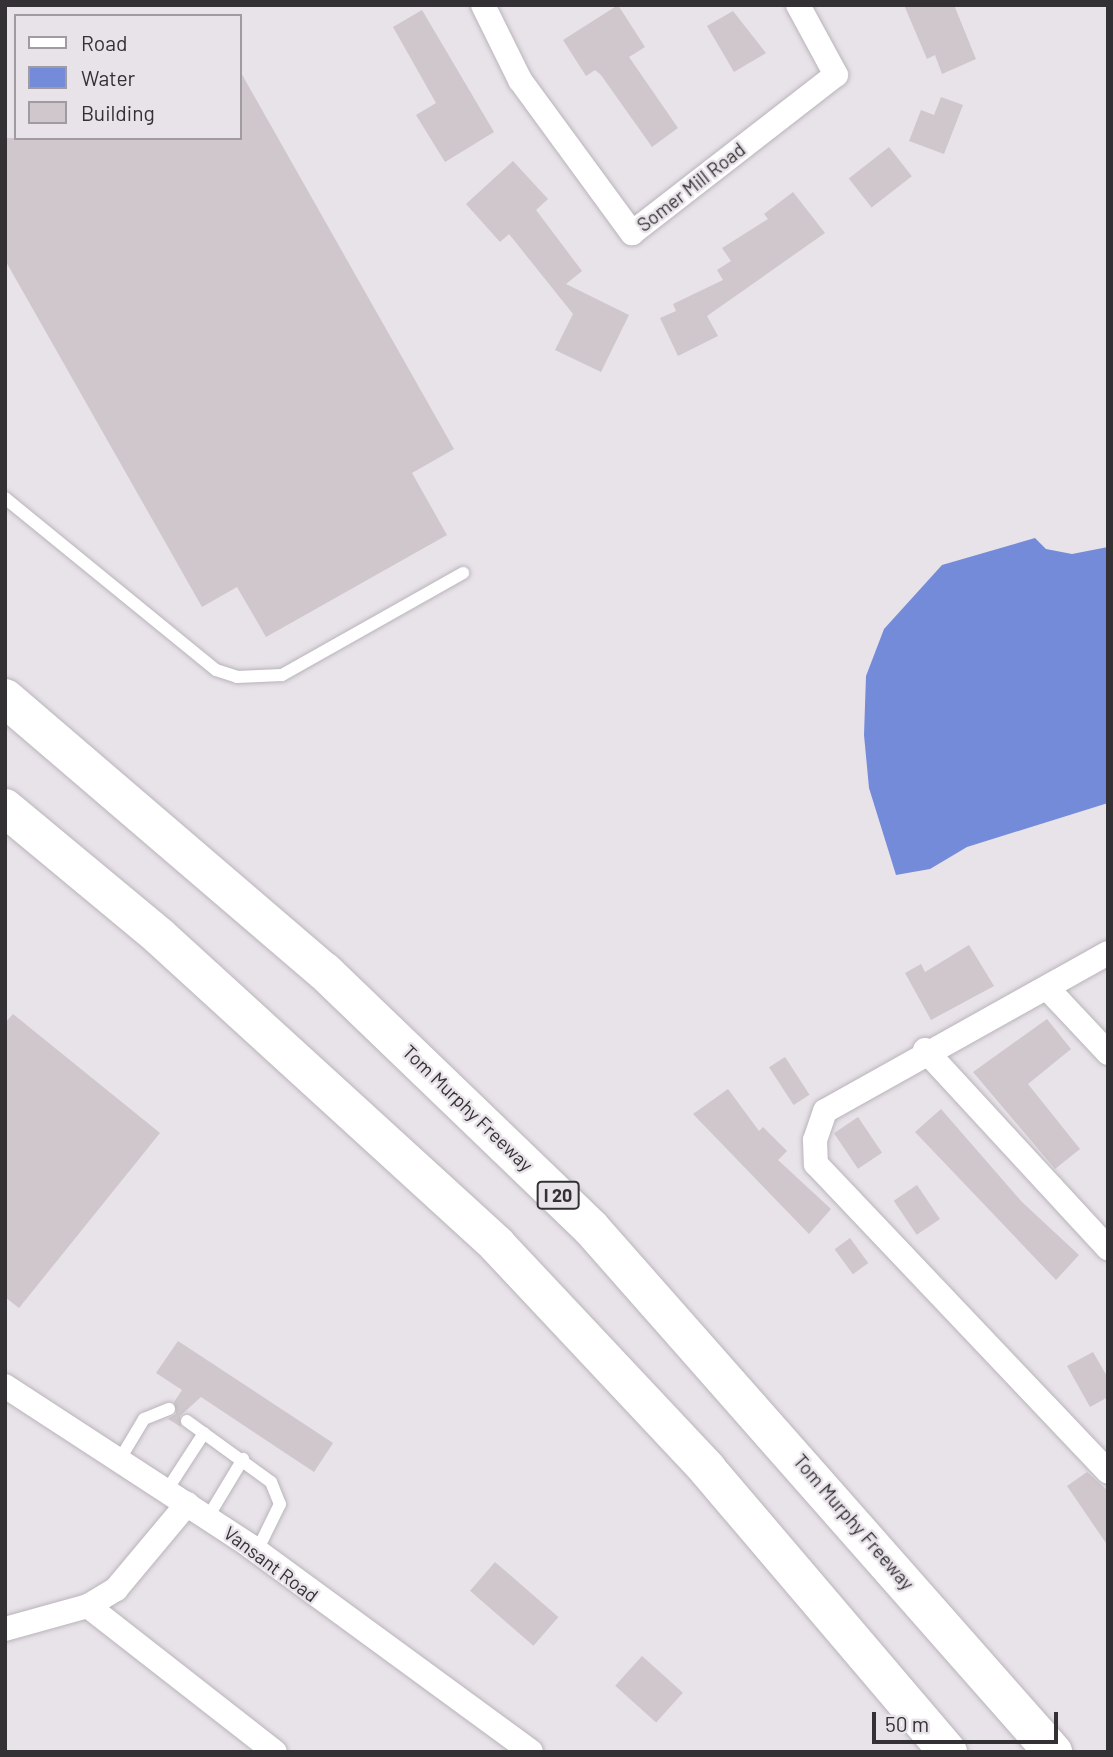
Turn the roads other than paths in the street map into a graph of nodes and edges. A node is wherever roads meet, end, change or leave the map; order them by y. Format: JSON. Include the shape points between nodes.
{"nodes":[{"id":1,"x":484,"y":5,"type":"edge"},
{"id":2,"x":798,"y":5,"type":"edge"},
{"id":3,"x":5,"y":498,"type":"edge"},
{"id":4,"x":463,"y":573,"type":"dead end"},
{"id":5,"x":5,"y":698,"type":"edge"},
{"id":6,"x":5,"y":808,"type":"edge"},
{"id":7,"x":1108,"y":953,"type":"edge"},
{"id":8,"x":1048,"y":989,"type":"junction"},
{"id":9,"x":925,"y":1050,"type":"junction"},
{"id":10,"x":1108,"y":1053,"type":"edge"},
{"id":11,"x":1108,"y":1248,"type":"edge"},
{"id":12,"x":5,"y":1386,"type":"edge"},
{"id":13,"x":169,"y":1409,"type":"dead end"},
{"id":14,"x":187,"y":1421,"type":"dead end"},
{"id":15,"x":204,"y":1433,"type":"junction"},
{"id":16,"x":120,"y":1459,"type":"junction"},
{"id":17,"x":243,"y":1459,"type":"junction"},
{"id":18,"x":1108,"y":1472,"type":"edge"},
{"id":19,"x":177,"y":1497,"type":"junction"},
{"id":20,"x":208,"y":1517,"type":"junction"},
{"id":21,"x":257,"y":1551,"type":"junction"},
{"id":22,"x":88,"y":1606,"type":"junction"},
{"id":23,"x":5,"y":1629,"type":"edge"},
{"id":24,"x":275,"y":1752,"type":"edge"},
{"id":25,"x":531,"y":1752,"type":"edge"},
{"id":26,"x":948,"y":1752,"type":"edge"},
{"id":27,"x":1053,"y":1752,"type":"edge"}],
"edges":[{"from":1,"to":2,"type":"street","name":"Somer Mill Road","via":[[520,80],[632,233],[836,75]]},
{"from":3,"to":4,"type":"lane","via":[[216,670],[237,677],[282,676]]},
{"from":5,"to":27,"type":"highway","name":"Tom Murphy Freeway","number":"I 20","via":[[324,971],[591,1228]]},
{"from":6,"to":26,"type":"highway","via":[[159,936],[497,1245],[707,1469]]},
{"from":7,"to":8,"type":"street"},
{"from":8,"to":9,"type":"street"},
{"from":8,"to":10,"type":"street"},
{"from":9,"to":11,"type":"street"},
{"from":9,"to":18,"type":"street","via":[[825,1111],[815,1140],[816,1164]]},
{"from":12,"to":16,"type":"street","name":"Vansant Road"},
{"from":13,"to":16,"type":"lane","via":[[154,1410]]},
{"from":14,"to":15,"type":"lane"},
{"from":15,"to":17,"type":"lane"},
{"from":15,"to":19,"type":"lane"},
{"from":16,"to":19,"type":"street","name":"Vansant Road"},
{"from":17,"to":20,"type":"lane"},
{"from":17,"to":21,"type":"lane","via":[[271,1482],[280,1504]]},
{"from":19,"to":20,"type":"street","name":"Vansant Road"},
{"from":19,"to":22,"type":"street","via":[[116,1589]]},
{"from":20,"to":21,"type":"street","name":"Vansant Road"},
{"from":21,"to":25,"type":"street","name":"Vansant Road"},
{"from":22,"to":23,"type":"street"},
{"from":22,"to":24,"type":"street"}]}
